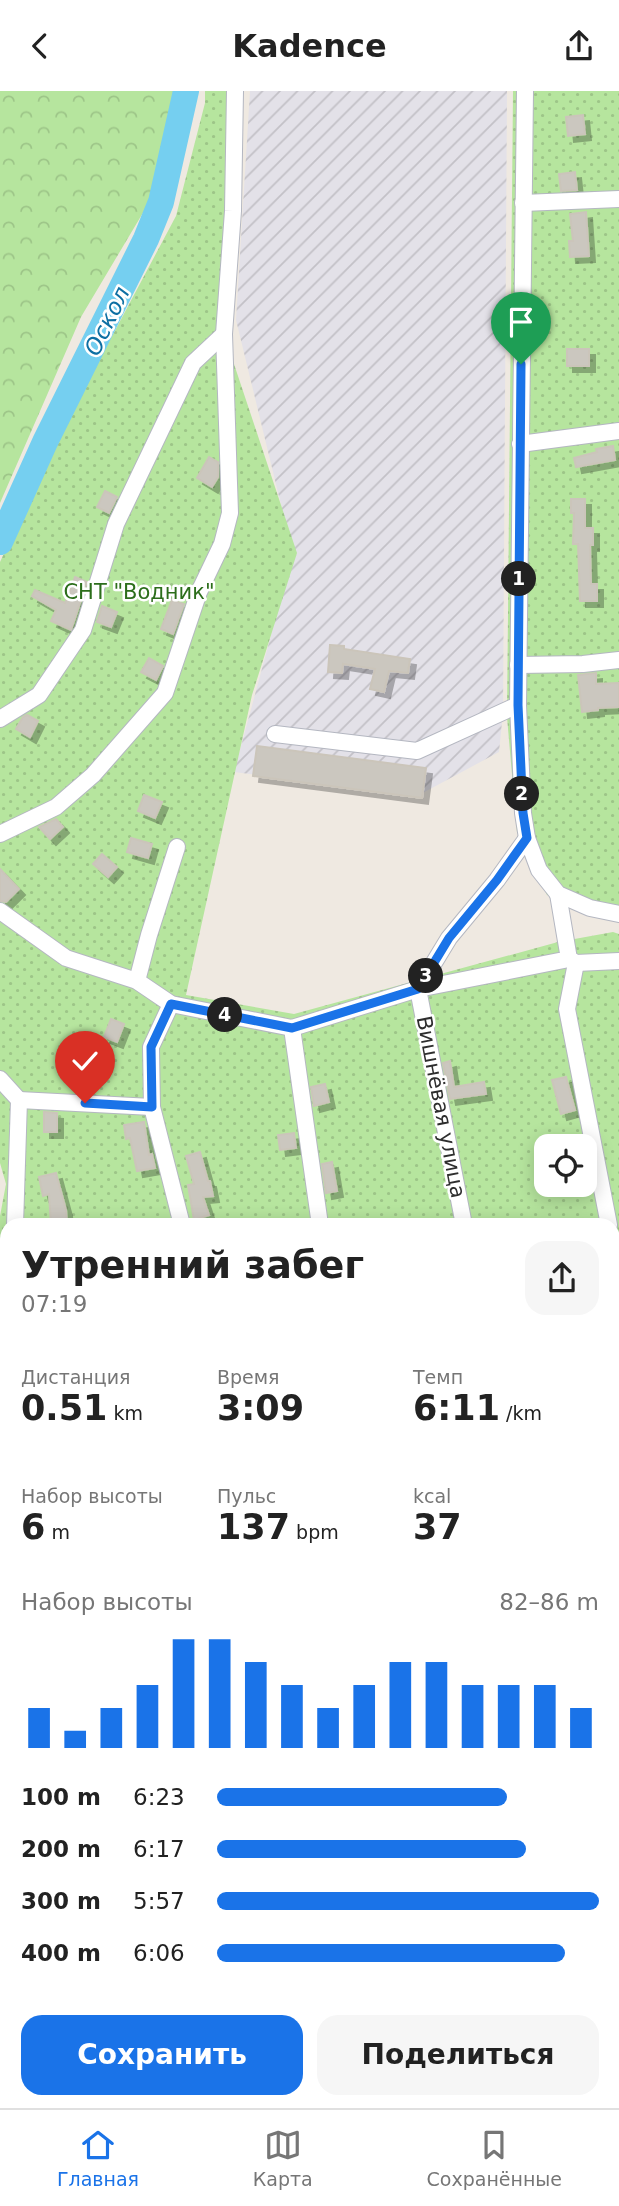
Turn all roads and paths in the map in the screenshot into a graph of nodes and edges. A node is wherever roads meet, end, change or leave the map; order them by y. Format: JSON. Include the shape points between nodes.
{"nodes":[{"id":1,"x":235,"y":91,"type":"edge"},
{"id":2,"x":525,"y":91,"type":"edge"},
{"id":3,"x":619,"y":199,"type":"edge"},
{"id":4,"x":523,"y":203,"type":"junction"},
{"id":5,"x":224,"y":334,"type":"junction"},
{"id":6,"x":619,"y":431,"type":"edge"},
{"id":7,"x":520,"y":444,"type":"junction"},
{"id":8,"x":619,"y":660,"type":"edge"},
{"id":9,"x":518,"y":664,"type":"junction"},
{"id":10,"x":518,"y":705,"type":"junction"},
{"id":11,"x":0,"y":719,"type":"edge"},
{"id":12,"x":275,"y":734,"type":"dead end"},
{"id":13,"x":0,"y":834,"type":"edge"},
{"id":14,"x":527,"y":838,"type":"junction"},
{"id":15,"x":177,"y":847,"type":"dead end"},
{"id":16,"x":558,"y":894,"type":"junction"},
{"id":17,"x":0,"y":911,"type":"edge"},
{"id":18,"x":619,"y":914,"type":"edge"},
{"id":19,"x":572,"y":961,"type":"junction"},
{"id":20,"x":619,"y":961,"type":"edge"},
{"id":21,"x":137,"y":981,"type":"junction"},
{"id":22,"x":418,"y":989,"type":"junction"},
{"id":23,"x":171,"y":1004,"type":"junction"},
{"id":24,"x":292,"y":1028,"type":"junction"},
{"id":25,"x":0,"y":1079,"type":"edge"},
{"id":26,"x":19,"y":1100,"type":"junction"},
{"id":27,"x":152,"y":1107,"type":"junction"},
{"id":28,"x":15,"y":1218,"type":"edge"},
{"id":29,"x":180,"y":1218,"type":"edge"},
{"id":30,"x":319,"y":1218,"type":"edge"},
{"id":31,"x":463,"y":1218,"type":"edge"},
{"id":32,"x":608,"y":1218,"type":"edge"}],
"edges":[{"from":1,"to":5,"type":"street"},
{"from":2,"to":4,"type":"street"},
{"from":3,"to":4,"type":"street"},
{"from":4,"to":7,"type":"street"},
{"from":5,"to":11,"type":"street","via":[[193,363],[122,511],[83,630],[39,695]]},
{"from":5,"to":13,"type":"street","via":[[230,513],[165,693],[93,775],[56,807]]},
{"from":6,"to":7,"type":"street"},
{"from":7,"to":9,"type":"street"},
{"from":8,"to":9,"type":"street"},
{"from":9,"to":10,"type":"street"},
{"from":10,"to":12,"type":"street","via":[[417,751]]},
{"from":10,"to":14,"type":"street"},
{"from":14,"to":16,"type":"street","via":[[540,870]]},
{"from":14,"to":22,"type":"street","via":[[449,938]]},
{"from":15,"to":21,"type":"street"},
{"from":16,"to":18,"type":"street"},
{"from":16,"to":19,"type":"street"},
{"from":17,"to":21,"type":"street","via":[[66,958]]},
{"from":19,"to":20,"type":"street"},
{"from":19,"to":22,"type":"street"},
{"from":19,"to":32,"type":"street","via":[[567,1009]]},
{"from":21,"to":23,"type":"street"},
{"from":22,"to":24,"type":"street"},
{"from":22,"to":31,"type":"street","name":"Вишнёвая улица"},
{"from":23,"to":24,"type":"street"},
{"from":23,"to":27,"type":"street","via":[[151,1047]]},
{"from":24,"to":30,"type":"street"},
{"from":25,"to":26,"type":"street"},
{"from":26,"to":27,"type":"street"},
{"from":26,"to":28,"type":"street"},
{"from":27,"to":29,"type":"street"}]}
